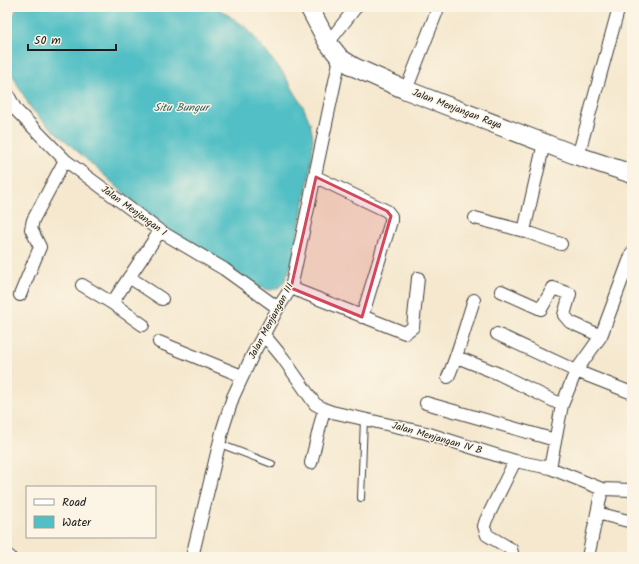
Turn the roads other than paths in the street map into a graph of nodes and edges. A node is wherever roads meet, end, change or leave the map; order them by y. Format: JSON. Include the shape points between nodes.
{"nodes":[{"id":1,"x":309,"y":7,"type":"edge"},
{"id":2,"x":356,"y":7,"type":"edge"},
{"id":3,"x":619,"y":7,"type":"edge"},
{"id":4,"x":437,"y":11,"type":"dead end"},
{"id":5,"x":328,"y":43,"type":"junction"},
{"id":6,"x":340,"y":58,"type":"junction"},
{"id":7,"x":406,"y":90,"type":"junction"},
{"id":8,"x":7,"y":93,"type":"edge"},
{"id":9,"x":544,"y":143,"type":"junction"},
{"id":10,"x":578,"y":156,"type":"junction"},
{"id":11,"x":65,"y":160,"type":"junction"},
{"id":12,"x":632,"y":174,"type":"edge"},
{"id":13,"x":316,"y":176,"type":"junction"},
{"id":14,"x":475,"y":218,"type":"dead end"},
{"id":15,"x":524,"y":230,"type":"junction"},
{"id":16,"x":160,"y":231,"type":"junction"},
{"id":17,"x":561,"y":244,"type":"dead end"},
{"id":18,"x":632,"y":253,"type":"edge"},
{"id":19,"x":628,"y":276,"type":"edge"},
{"id":20,"x":129,"y":277,"type":"junction"},
{"id":21,"x":418,"y":278,"type":"dead end"},
{"id":22,"x":82,"y":285,"type":"dead end"},
{"id":23,"x":291,"y":288,"type":"junction"},
{"id":24,"x":501,"y":291,"type":"dead end"},
{"id":25,"x":20,"y":295,"type":"dead end"},
{"id":26,"x":162,"y":299,"type":"dead end"},
{"id":27,"x":474,"y":300,"type":"dead end"},
{"id":28,"x":112,"y":303,"type":"junction"},
{"id":29,"x":278,"y":308,"type":"junction"},
{"id":30,"x":362,"y":317,"type":"junction"},
{"id":31,"x":143,"y":325,"type":"dead end"},
{"id":32,"x":497,"y":334,"type":"dead end"},
{"id":33,"x":264,"y":335,"type":"junction"},
{"id":34,"x":601,"y":336,"type":"junction"},
{"id":35,"x":159,"y":342,"type":"dead end"},
{"id":36,"x":457,"y":357,"type":"junction"},
{"id":37,"x":576,"y":371,"type":"junction"},
{"id":38,"x":242,"y":376,"type":"junction"},
{"id":39,"x":448,"y":377,"type":"dead end"},
{"id":40,"x":632,"y":393,"type":"edge"},
{"id":41,"x":426,"y":403,"type":"dead end"},
{"id":42,"x":562,"y":405,"type":"junction"},
{"id":43,"x":324,"y":409,"type":"junction"},
{"id":44,"x":364,"y":419,"type":"junction"},
{"id":45,"x":555,"y":440,"type":"junction"},
{"id":46,"x":220,"y":444,"type":"junction"},
{"id":47,"x":515,"y":461,"type":"junction"},
{"id":48,"x":311,"y":463,"type":"dead end"},
{"id":49,"x":272,"y":464,"type":"dead end"},
{"id":50,"x":550,"y":468,"type":"junction"},
{"id":51,"x":602,"y":489,"type":"junction"},
{"id":52,"x":632,"y":490,"type":"edge"},
{"id":53,"x":361,"y":498,"type":"dead end"},
{"id":54,"x":597,"y":513,"type":"junction"},
{"id":55,"x":632,"y":522,"type":"edge"},
{"id":56,"x":7,"y":555,"type":"edge"},
{"id":57,"x":10,"y":557,"type":"edge"},
{"id":58,"x":192,"y":557,"type":"edge"},
{"id":59,"x":513,"y":557,"type":"edge"},
{"id":60,"x":588,"y":557,"type":"edge"}],
"edges":[{"from":1,"to":5,"type":"main road","name":"Jalan Menjangan Raya"},
{"from":2,"to":5,"type":"street"},
{"from":3,"to":10,"type":"street"},
{"from":4,"to":7,"type":"street"},
{"from":5,"to":6,"type":"main road","name":"Jalan Menjangan Raya"},
{"from":6,"to":7,"type":"main road","name":"Jalan Menjangan Raya"},
{"from":6,"to":13,"type":"street","name":"Jalan Menjangan III"},
{"from":7,"to":9,"type":"main road","name":"Jalan Menjangan Raya"},
{"from":8,"to":11,"type":"street","name":"Jalan Menjangan I","via":[[16,110]]},
{"from":9,"to":10,"type":"main road","name":"Jalan Menjangan Raya"},
{"from":9,"to":15,"type":"street"},
{"from":10,"to":12,"type":"main road","name":"Jalan Menjangan Raya"},
{"from":11,"to":16,"type":"street","name":"Jalan Menjangan I"},
{"from":11,"to":25,"type":"street","via":[[33,220],[31,229],[40,247]]},
{"from":13,"to":23,"type":"street","name":"Jalan Menjangan III"},
{"from":13,"to":30,"type":"street","via":[[387,211],[391,216]]},
{"from":14,"to":15,"type":"street"},
{"from":15,"to":17,"type":"street"},
{"from":16,"to":20,"type":"street"},
{"from":16,"to":29,"type":"street","name":"Jalan Menjangan I","via":[[224,269]]},
{"from":18,"to":19,"type":"street"},
{"from":19,"to":34,"type":"street"},
{"from":20,"to":26,"type":"street"},
{"from":20,"to":28,"type":"street"},
{"from":21,"to":30,"type":"street","via":[[413,327],[405,333]]},
{"from":22,"to":28,"type":"street"},
{"from":23,"to":29,"type":"street","name":"Jalan Menjangan III"},
{"from":23,"to":30,"type":"street"},
{"from":24,"to":34,"type":"street","via":[[542,309],[552,288],[570,294],[564,315],[570,322]]},
{"from":27,"to":36,"type":"street"},
{"from":28,"to":31,"type":"street"},
{"from":29,"to":33,"type":"street","name":"Jalan Menjangan III"},
{"from":32,"to":37,"type":"street"},
{"from":33,"to":38,"type":"street","name":"Jalan Menjangan III"},
{"from":33,"to":43,"type":"street","via":[[315,404]]},
{"from":34,"to":37,"type":"street"},
{"from":35,"to":38,"type":"street"},
{"from":36,"to":39,"type":"street"},
{"from":36,"to":42,"type":"street","via":[[499,374]]},
{"from":37,"to":40,"type":"street"},
{"from":37,"to":42,"type":"street"},
{"from":38,"to":46,"type":"street","name":"Jalan Menjangan III","via":[[225,422]]},
{"from":41,"to":45,"type":"street"},
{"from":42,"to":45,"type":"street"},
{"from":43,"to":44,"type":"street","name":"Jalan Menjangan IV B"},
{"from":43,"to":48,"type":"street"},
{"from":44,"to":47,"type":"street","name":"Jalan Menjangan IV B","via":[[426,433]]},
{"from":44,"to":53,"type":"lane"},
{"from":45,"to":50,"type":"street"},
{"from":46,"to":49,"type":"lane"},
{"from":46,"to":58,"type":"street","name":"Jalan Menjangan III"},
{"from":47,"to":50,"type":"street","name":"Jalan Menjangan IV B"},
{"from":47,"to":59,"type":"street","via":[[484,526],[486,535],[511,549]]},
{"from":50,"to":51,"type":"street","name":"Jalan Menjangan IV B"},
{"from":51,"to":52,"type":"street"},
{"from":51,"to":54,"type":"street"},
{"from":54,"to":55,"type":"street"},
{"from":54,"to":60,"type":"street"},
{"from":56,"to":57,"type":"street"}]}
